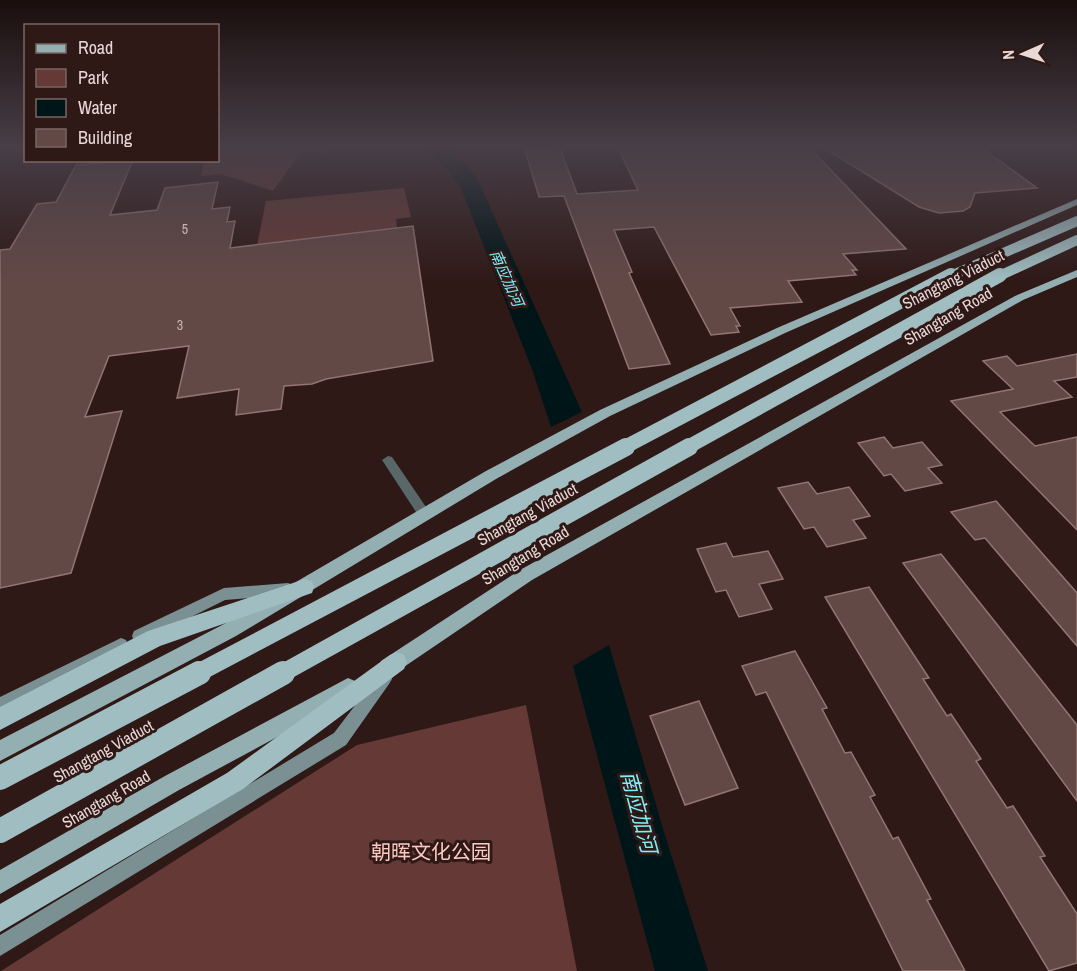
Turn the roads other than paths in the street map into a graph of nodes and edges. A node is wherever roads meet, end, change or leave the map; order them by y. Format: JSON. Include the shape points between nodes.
{"nodes":[{"id":1,"x":1077,"y":202,"type":"edge"},
{"id":2,"x":1077,"y":221,"type":"edge"},
{"id":3,"x":1077,"y":240,"type":"edge"},
{"id":4,"x":1077,"y":273,"type":"edge"},
{"id":5,"x":388,"y":460,"type":"dead end"},
{"id":6,"x":424,"y":514,"type":"junction"},
{"id":7,"x":305,"y":587,"type":"junction"},
{"id":8,"x":397,"y":662,"type":"junction"},
{"id":9,"x":0,"y":705,"type":"edge"},
{"id":10,"x":0,"y":719,"type":"edge"},
{"id":11,"x":0,"y":751,"type":"edge"},
{"id":12,"x":0,"y":778,"type":"edge"},
{"id":13,"x":0,"y":831,"type":"edge"},
{"id":14,"x":0,"y":883,"type":"edge"},
{"id":15,"x":0,"y":919,"type":"edge"},
{"id":16,"x":0,"y":946,"type":"edge"}],
"edges":[{"from":1,"to":6,"type":"main road","via":[[877,286],[604,414]]},
{"from":2,"to":12,"type":"highway","name":"Shangtang Viaduct","bridge":true,"via":[[957,272]]},
{"from":3,"to":13,"type":"highway","name":"Shangtang Viaduct","bridge":true,"via":[[979,285]]},
{"from":4,"to":8,"type":"main road","name":"Shangtang Road","via":[[1019,297],[526,575]]},
{"from":5,"to":6,"type":"street"},
{"from":6,"to":7,"type":"main road"},
{"from":7,"to":9,"type":"main road","via":[[224,594]]},
{"from":7,"to":10,"type":"highway","via":[[155,638]]},
{"from":7,"to":11,"type":"main road","via":[[195,650]]},
{"from":8,"to":14,"type":"main road","name":"Shangtang Road","via":[[172,783]]},
{"from":8,"to":15,"type":"highway","via":[[235,781]]},
{"from":8,"to":16,"type":"main road","via":[[340,739]]}]}
